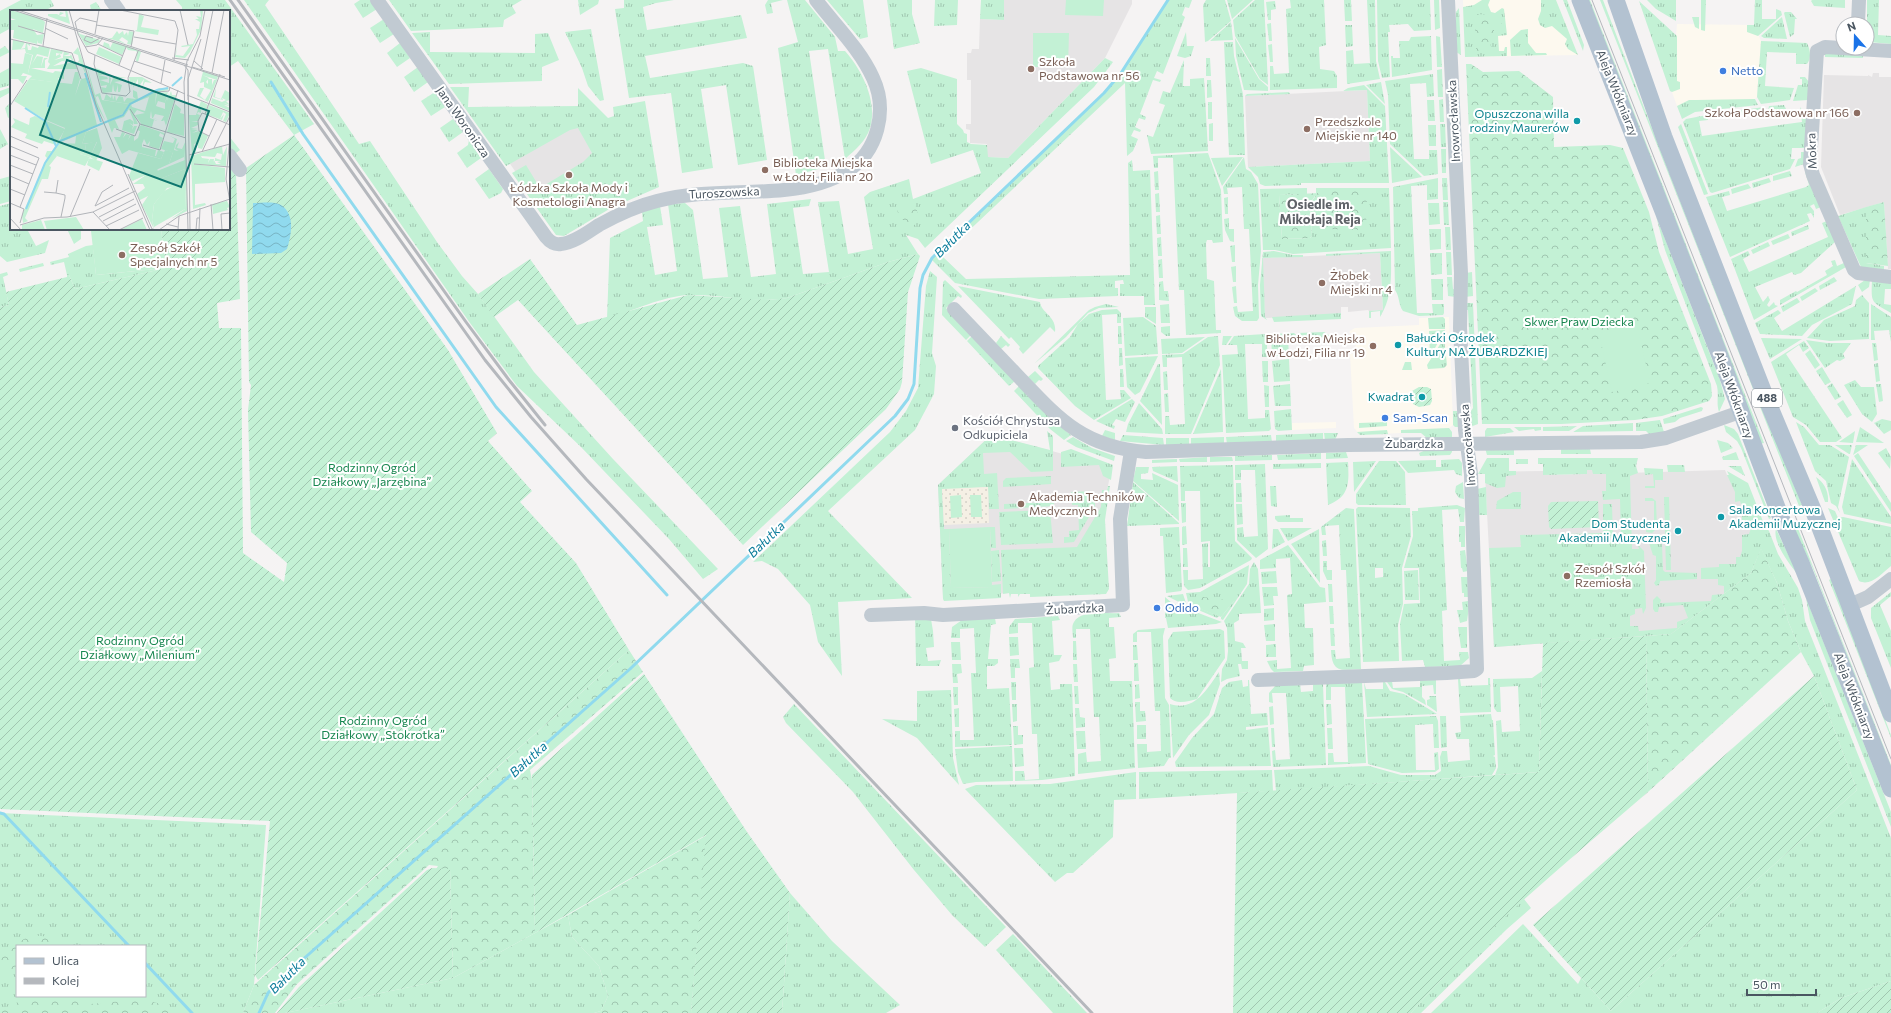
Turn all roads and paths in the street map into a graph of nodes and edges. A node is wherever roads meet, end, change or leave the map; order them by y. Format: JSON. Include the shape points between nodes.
{"nodes":[{"id":1,"x":111,"y":0,"type":"edge"},
{"id":2,"x":377,"y":0,"type":"edge"},
{"id":3,"x":816,"y":0,"type":"edge"},
{"id":4,"x":1448,"y":0,"type":"edge"},
{"id":5,"x":1580,"y":0,"type":"edge"},
{"id":6,"x":1616,"y":0,"type":"edge"},
{"id":7,"x":1859,"y":0,"type":"edge"},
{"id":8,"x":118,"y":10,"type":"edge"},
{"id":9,"x":1858,"y":16,"type":"edge"},
{"id":10,"x":1835,"y":48,"type":"edge"},
{"id":11,"x":1875,"y":50,"type":"edge"},
{"id":12,"x":1891,"y":51,"type":"edge"},
{"id":13,"x":230,"y":156,"type":"edge"},
{"id":14,"x":240,"y":170,"type":"dead end"},
{"id":15,"x":550,"y":243,"type":"joint"},
{"id":16,"x":1891,"y":277,"type":"edge"},
{"id":17,"x":954,"y":309,"type":"dead end"},
{"id":18,"x":1740,"y":412,"type":"junction"},
{"id":19,"x":1467,"y":444,"type":"junction"},
{"id":20,"x":1131,"y":451,"type":"junction"},
{"id":21,"x":1891,"y":579,"type":"edge"},
{"id":22,"x":1850,"y":605,"type":"junction"},
{"id":23,"x":871,"y":615,"type":"dead end"},
{"id":24,"x":1258,"y":680,"type":"dead end"},
{"id":25,"x":1891,"y":714,"type":"edge"},
{"id":26,"x":1891,"y":789,"type":"edge"}],
"edges":[{"from":1,"to":8,"type":"street"},
{"from":2,"to":15,"type":"street","name":"Jana Woronicza"},
{"from":3,"to":15,"type":"street","name":"Turoszowska","via":[[865,63],[878,91],[881,113],[876,134],[853,168],[834,178],[794,188],[658,200],[612,219],[571,241],[562,244]]},
{"from":4,"to":19,"type":"street","name":"Inowrocławska","via":[[1461,273],[1460,328]]},
{"from":5,"to":18,"type":"main road","name":"Aleja Włókniarzy","number":"488"},
{"from":6,"to":22,"type":"main road","number":"488","via":[[1664,137]]},
{"from":7,"to":9,"type":"street"},
{"from":10,"to":16,"type":"street","name":"Mokra","via":[[1822,48],[1816,54],[1810,164],[1854,270],[1858,273]]},
{"from":11,"to":12,"type":"street"},
{"from":13,"to":14,"type":"street"},
{"from":17,"to":20,"type":"street","name":"Żubardzka","via":[[1058,418],[1092,440]]},
{"from":18,"to":19,"type":"street","name":"Żubardzka","via":[[1651,441]]},
{"from":18,"to":26,"type":"main road","name":"Aleja Włókniarzy","number":"488"},
{"from":19,"to":20,"type":"street","name":"Żubardzka"},
{"from":19,"to":24,"type":"street","name":"Inowrocławska","via":[[1472,480],[1477,669],[1474,672]]},
{"from":20,"to":23,"type":"street","name":"Żubardzka","via":[[1120,518],[1123,605],[943,615]]},
{"from":21,"to":22,"type":"street","via":[[1868,597]]},
{"from":22,"to":25,"type":"main road","number":"488"}]}
